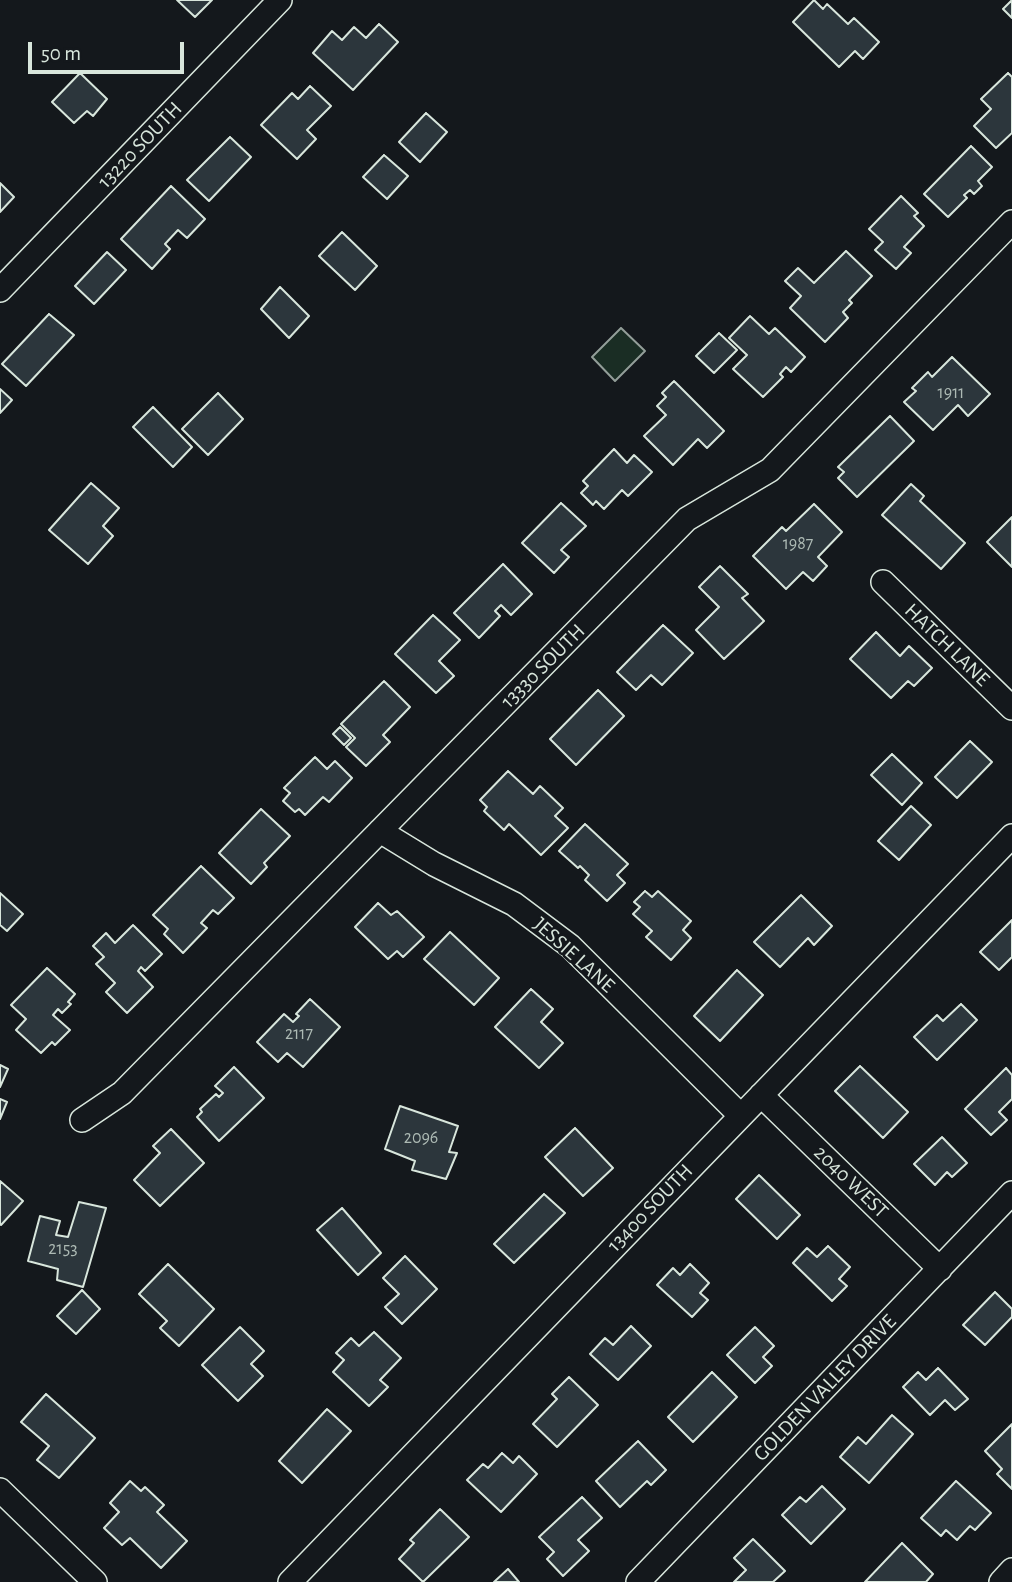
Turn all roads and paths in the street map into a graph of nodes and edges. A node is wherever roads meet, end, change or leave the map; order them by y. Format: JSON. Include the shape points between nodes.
{"nodes":[{"id":1,"x":280,"y":0,"type":"edge"},
{"id":2,"x":1012,"y":222,"type":"edge"},
{"id":3,"x":0,"y":290,"type":"edge"},
{"id":4,"x":883,"y":582,"type":"dead end"},
{"id":5,"x":1012,"y":708,"type":"edge"},
{"id":6,"x":380,"y":831,"type":"junction"},
{"id":7,"x":1012,"y":836,"type":"edge"},
{"id":8,"x":761,"y":1095,"type":"junction"},
{"id":9,"x":740,"y":1115,"type":"junction"},
{"id":10,"x":82,"y":1120,"type":"dead end"},
{"id":11,"x":1012,"y":1194,"type":"edge"},
{"id":12,"x":940,"y":1269,"type":"junction"},
{"id":13,"x":0,"y":1490,"type":"edge"},
{"id":14,"x":1012,"y":1570,"type":"edge"},
{"id":15,"x":95,"y":1582,"type":"edge"},
{"id":16,"x":290,"y":1582,"type":"edge"},
{"id":17,"x":638,"y":1582,"type":"edge"},
{"id":18,"x":1001,"y":1582,"type":"edge"}],
"edges":[{"from":1,"to":3,"type":"street","name":"13220 SOUTH"},
{"from":2,"to":6,"type":"street","name":"13330 SOUTH","via":[[770,470],[687,519]]},
{"from":4,"to":5,"type":"street","name":"HATCH LANE"},
{"from":6,"to":9,"type":"street","name":"JESSIE LANE","via":[[514,904],[570,946]]},
{"from":6,"to":10,"type":"street","name":"13330 SOUTH","via":[[122,1093]]},
{"from":7,"to":8,"type":"street","name":"13400 SOUTH"},
{"from":8,"to":9,"type":"street","name":"13400 SOUTH"},
{"from":8,"to":12,"type":"street","name":"2040 WEST"},
{"from":9,"to":16,"type":"street","name":"13400 SOUTH"},
{"from":11,"to":12,"type":"street","name":"GOLDEN VALLEY DRIVE"},
{"from":12,"to":17,"type":"street","name":"GOLDEN VALLEY DRIVE"},
{"from":13,"to":15,"type":"street"},
{"from":14,"to":18,"type":"street"}]}
